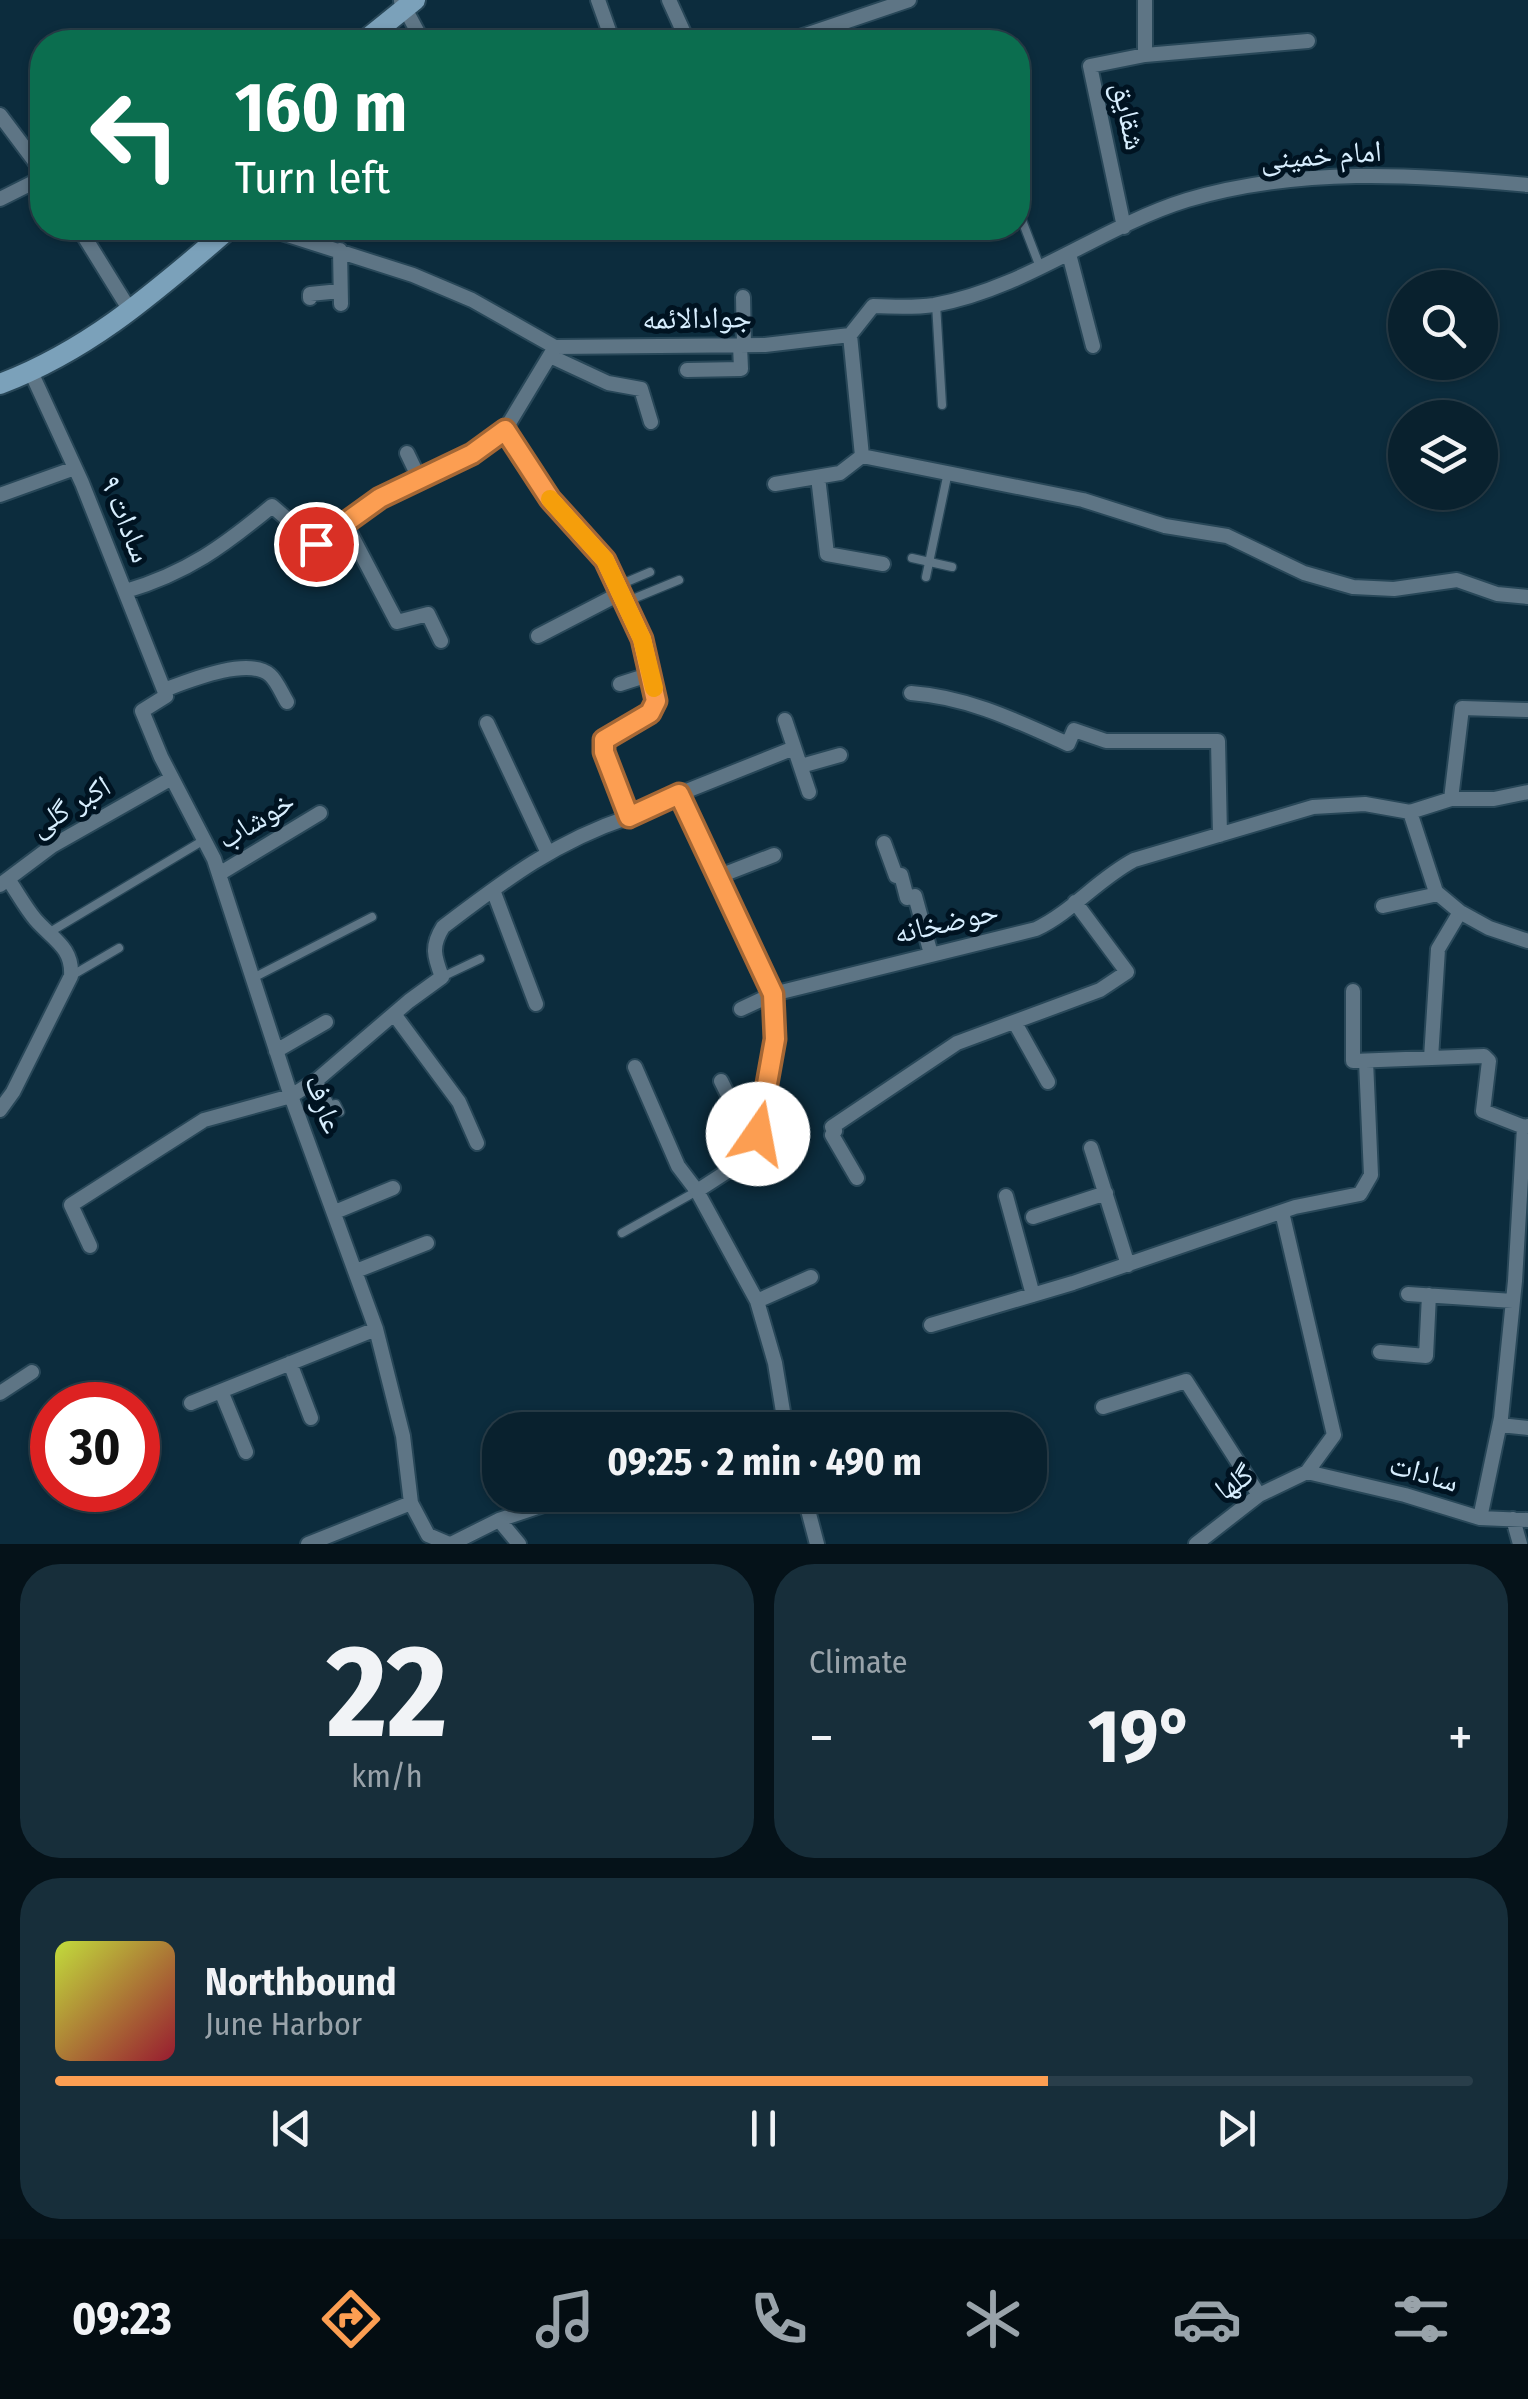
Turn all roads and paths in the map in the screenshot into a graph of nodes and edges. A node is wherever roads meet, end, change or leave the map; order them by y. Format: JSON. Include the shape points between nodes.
{"nodes":[{"id":1,"x":598,"y":0,"type":"edge"},
{"id":2,"x":669,"y":0,"type":"edge"},
{"id":3,"x":909,"y":0,"type":"edge"},
{"id":4,"x":1145,"y":0,"type":"edge"},
{"id":5,"x":407,"y":3,"type":"edge"},
{"id":6,"x":376,"y":30,"type":"edge"},
{"id":7,"x":419,"y":30,"type":"edge"},
{"id":8,"x":608,"y":30,"type":"edge"},
{"id":9,"x":682,"y":30,"type":"edge"},
{"id":10,"x":820,"y":30,"type":"edge"},
{"id":11,"x":1308,"y":41,"type":"dead end"},
{"id":12,"x":1145,"y":55,"type":"junction"},
{"id":13,"x":0,"y":115,"type":"edge"},
{"id":14,"x":30,"y":157,"type":"edge"},
{"id":15,"x":30,"y":181,"type":"edge"},
{"id":16,"x":1528,"y":185,"type":"edge"},
{"id":17,"x":0,"y":199,"type":"edge"},
{"id":18,"x":1124,"y":227,"type":"junction"},
{"id":19,"x":86,"y":240,"type":"edge"},
{"id":20,"x":216,"y":240,"type":"edge"},
{"id":21,"x":306,"y":240,"type":"edge"},
{"id":22,"x":1030,"y":240,"type":"edge"},
{"id":23,"x":340,"y":250,"type":"junction"},
{"id":24,"x":1069,"y":254,"type":"junction"},
{"id":25,"x":1040,"y":267,"type":"junction"},
{"id":26,"x":743,"y":297,"type":"dead end"},
{"id":27,"x":310,"y":298,"type":"dead end"},
{"id":28,"x":936,"y":304,"type":"junction"},
{"id":29,"x":131,"y":312,"type":"junction"},
{"id":30,"x":850,"y":336,"type":"junction"},
{"id":31,"x":742,"y":345,"type":"junction"},
{"id":32,"x":1093,"y":346,"type":"dead end"},
{"id":33,"x":552,"y":352,"type":"junction"},
{"id":34,"x":687,"y":370,"type":"dead end"},
{"id":35,"x":31,"y":372,"type":"junction"},
{"id":36,"x":0,"y":384,"type":"edge"},
{"id":37,"x":942,"y":404,"type":"dead end"},
{"id":38,"x":651,"y":422,"type":"dead end"},
{"id":39,"x":505,"y":430,"type":"junction"},
{"id":40,"x":408,"y":453,"type":"dead end"},
{"id":41,"x":862,"y":456,"type":"junction"},
{"id":42,"x":75,"y":468,"type":"junction"},
{"id":43,"x":948,"y":472,"type":"junction"},
{"id":44,"x":818,"y":477,"type":"junction"},
{"id":45,"x":419,"y":478,"type":"junction"},
{"id":46,"x":774,"y":484,"type":"dead end"},
{"id":47,"x":0,"y":494,"type":"edge"},
{"id":48,"x":345,"y":523,"type":"junction"},
{"id":49,"x":912,"y":558,"type":"dead end"},
{"id":50,"x":929,"y":562,"type":"junction"},
{"id":51,"x":883,"y":564,"type":"dead end"},
{"id":52,"x":952,"y":567,"type":"dead end"},
{"id":53,"x":650,"y":572,"type":"dead end"},
{"id":54,"x":926,"y":577,"type":"dead end"},
{"id":55,"x":679,"y":580,"type":"dead end"},
{"id":56,"x":126,"y":591,"type":"junction"},
{"id":57,"x":620,"y":595,"type":"junction"},
{"id":58,"x":1528,"y":597,"type":"edge"},
{"id":59,"x":538,"y":636,"type":"dead end"},
{"id":60,"x":441,"y":641,"type":"dead end"},
{"id":61,"x":651,"y":674,"type":"junction"},
{"id":62,"x":620,"y":684,"type":"dead end"},
{"id":63,"x":164,"y":690,"type":"junction"},
{"id":64,"x":911,"y":693,"type":"dead end"},
{"id":65,"x":287,"y":702,"type":"dead end"},
{"id":66,"x":1528,"y":710,"type":"edge"},
{"id":67,"x":785,"y":720,"type":"dead end"},
{"id":68,"x":487,"y":723,"type":"dead end"},
{"id":69,"x":794,"y":748,"type":"junction"},
{"id":70,"x":840,"y":754,"type":"dead end"},
{"id":71,"x":800,"y":766,"type":"junction"},
{"id":72,"x":172,"y":778,"type":"junction"},
{"id":73,"x":809,"y":792,"type":"dead end"},
{"id":74,"x":1528,"y":792,"type":"edge"},
{"id":75,"x":679,"y":794,"type":"junction"},
{"id":76,"x":1451,"y":799,"type":"junction"},
{"id":77,"x":1410,"y":812,"type":"junction"},
{"id":78,"x":320,"y":813,"type":"dead end"},
{"id":79,"x":629,"y":817,"type":"junction"},
{"id":80,"x":1220,"y":835,"type":"junction"},
{"id":81,"x":204,"y":840,"type":"junction"},
{"id":82,"x":884,"y":843,"type":"dead end"},
{"id":83,"x":547,"y":851,"type":"junction"},
{"id":84,"x":774,"y":854,"type":"dead end"},
{"id":85,"x":219,"y":874,"type":"junction"},
{"id":86,"x":717,"y":877,"type":"junction"},
{"id":87,"x":4,"y":882,"type":"edge"},
{"id":88,"x":493,"y":890,"type":"junction"},
{"id":89,"x":1438,"y":894,"type":"junction"},
{"id":90,"x":1075,"y":902,"type":"junction"},
{"id":91,"x":1383,"y":906,"type":"dead end"},
{"id":92,"x":1460,"y":912,"type":"junction"},
{"id":93,"x":372,"y":917,"type":"dead end"},
{"id":94,"x":50,"y":932,"type":"junction"},
{"id":95,"x":1528,"y":940,"type":"edge"},
{"id":96,"x":120,"y":948,"type":"dead end"},
{"id":97,"x":931,"y":954,"type":"junction"},
{"id":98,"x":480,"y":959,"type":"dead end"},
{"id":99,"x":72,"y":976,"type":"junction"},
{"id":100,"x":442,"y":977,"type":"junction"},
{"id":101,"x":253,"y":978,"type":"junction"},
{"id":102,"x":1353,"y":991,"type":"dead end"},
{"id":103,"x":773,"y":994,"type":"junction"},
{"id":104,"x":536,"y":1004,"type":"dead end"},
{"id":105,"x":742,"y":1009,"type":"dead end"},
{"id":106,"x":394,"y":1014,"type":"junction"},
{"id":107,"x":326,"y":1022,"type":"dead end"},
{"id":108,"x":1015,"y":1023,"type":"junction"},
{"id":109,"x":276,"y":1051,"type":"junction"},
{"id":110,"x":1431,"y":1058,"type":"junction"},
{"id":111,"x":1366,"y":1061,"type":"junction"},
{"id":112,"x":636,"y":1067,"type":"dead end"},
{"id":113,"x":318,"y":1079,"type":"junction"},
{"id":114,"x":720,"y":1081,"type":"dead end"},
{"id":115,"x":1048,"y":1082,"type":"dead end"},
{"id":116,"x":291,"y":1096,"type":"junction"},
{"id":117,"x":0,"y":1110,"type":"edge"},
{"id":118,"x":340,"y":1112,"type":"dead end"},
{"id":119,"x":1526,"y":1126,"type":"edge"},
{"id":120,"x":476,"y":1142,"type":"dead end"},
{"id":121,"x":754,"y":1148,"type":"junction"},
{"id":122,"x":1092,"y":1148,"type":"dead end"},
{"id":123,"x":858,"y":1178,"type":"dead end"},
{"id":124,"x":393,"y":1188,"type":"dead end"},
{"id":125,"x":697,"y":1191,"type":"junction"},
{"id":126,"x":1106,"y":1193,"type":"junction"},
{"id":127,"x":1006,"y":1196,"type":"dead end"},
{"id":128,"x":335,"y":1212,"type":"junction"},
{"id":129,"x":1282,"y":1212,"type":"junction"},
{"id":130,"x":1033,"y":1216,"type":"dead end"},
{"id":131,"x":622,"y":1233,"type":"dead end"},
{"id":132,"x":427,"y":1244,"type":"dead end"},
{"id":133,"x":90,"y":1246,"type":"dead end"},
{"id":134,"x":1128,"y":1264,"type":"junction"},
{"id":135,"x":356,"y":1271,"type":"junction"},
{"id":136,"x":811,"y":1277,"type":"dead end"},
{"id":137,"x":1518,"y":1291,"type":"edge"},
{"id":138,"x":1408,"y":1294,"type":"dead end"},
{"id":139,"x":1034,"y":1295,"type":"junction"},
{"id":140,"x":1429,"y":1295,"type":"junction"},
{"id":141,"x":757,"y":1300,"type":"junction"},
{"id":142,"x":931,"y":1325,"type":"dead end"},
{"id":143,"x":376,"y":1329,"type":"junction"},
{"id":144,"x":1380,"y":1352,"type":"dead end"},
{"id":145,"x":290,"y":1363,"type":"junction"},
{"id":146,"x":32,"y":1372,"type":"dead end"},
{"id":147,"x":222,"y":1390,"type":"junction"},
{"id":148,"x":0,"y":1393,"type":"edge"},
{"id":149,"x":191,"y":1403,"type":"dead end"},
{"id":150,"x":1103,"y":1407,"type":"dead end"},
{"id":151,"x":783,"y":1412,"type":"edge"},
{"id":152,"x":311,"y":1418,"type":"dead end"},
{"id":153,"x":1500,"y":1425,"type":"junction"},
{"id":154,"x":1528,"y":1428,"type":"edge"},
{"id":155,"x":246,"y":1452,"type":"dead end"},
{"id":156,"x":1307,"y":1472,"type":"junction"},
{"id":157,"x":1259,"y":1494,"type":"junction"},
{"id":158,"x":411,"y":1503,"type":"junction"},
{"id":159,"x":523,"y":1512,"type":"edge"},
{"id":160,"x":809,"y":1512,"type":"edge"},
{"id":161,"x":1480,"y":1518,"type":"junction"},
{"id":162,"x":1520,"y":1519,"type":"edge"},
{"id":163,"x":499,"y":1520,"type":"junction"},
{"id":164,"x":308,"y":1544,"type":"edge"},
{"id":165,"x":450,"y":1544,"type":"edge"},
{"id":166,"x":519,"y":1544,"type":"edge"},
{"id":167,"x":818,"y":1544,"type":"edge"},
{"id":168,"x":1196,"y":1544,"type":"edge"},
{"id":169,"x":1520,"y":1544,"type":"edge"}],
"edges":[{"from":1,"to":8,"type":"street"},
{"from":2,"to":9,"type":"street"},
{"from":3,"to":10,"type":"street"},
{"from":4,"to":12,"type":"street","name":"شقایق"},
{"from":5,"to":6,"type":"main road"},
{"from":5,"to":7,"type":"street"},
{"from":11,"to":12,"type":"street"},
{"from":12,"to":18,"type":"street","name":"شقایق","via":[[1090,66]]},
{"from":13,"to":14,"type":"street"},
{"from":15,"to":17,"type":"street"},
{"from":16,"to":18,"type":"street","name":"امام خمینی","via":[[1323,176],[1186,201]]},
{"from":18,"to":24,"type":"street"},
{"from":19,"to":29,"type":"street"},
{"from":20,"to":29,"type":"main road"},
{"from":21,"to":23,"type":"street"},
{"from":22,"to":25,"type":"lane"},
{"from":23,"to":27,"type":"street","via":[[340,298]]},
{"from":23,"to":33,"type":"street","via":[[472,300]]},
{"from":24,"to":25,"type":"street"},
{"from":24,"to":32,"type":"street"},
{"from":25,"to":28,"type":"street"},
{"from":26,"to":31,"type":"street"},
{"from":28,"to":30,"type":"street","via":[[873,306]]},
{"from":28,"to":37,"type":"lane"},
{"from":29,"to":35,"type":"main road"},
{"from":30,"to":31,"type":"street","name":"جوادالائمه"},
{"from":30,"to":41,"type":"street"},
{"from":31,"to":33,"type":"street","name":"جوادالائمه"},
{"from":31,"to":34,"type":"street","via":[[741,370]]},
{"from":33,"to":38,"type":"street","via":[[608,383],[641,389]]},
{"from":33,"to":39,"type":"street"},
{"from":35,"to":36,"type":"main road"},
{"from":35,"to":42,"type":"street","name":"سادات ۹"},
{"from":39,"to":45,"type":"street"},
{"from":39,"to":57,"type":"street","via":[[550,499],[605,560]]},
{"from":40,"to":45,"type":"street"},
{"from":41,"to":43,"type":"street"},
{"from":41,"to":44,"type":"street","via":[[840,473]]},
{"from":42,"to":47,"type":"street"},
{"from":42,"to":56,"type":"street","name":"سادات ۹"},
{"from":43,"to":50,"type":"lane"},
{"from":43,"to":58,"type":"street","via":[[1227,536],[1304,573],[1354,588],[1457,580]]},
{"from":44,"to":46,"type":"street"},
{"from":44,"to":51,"type":"street","via":[[827,554]]},
{"from":45,"to":48,"type":"street"},
{"from":48,"to":56,"type":"street","via":[[316,544],[272,506],[202,560]]},
{"from":48,"to":60,"type":"street","via":[[396,622],[428,614]]},
{"from":49,"to":50,"type":"lane"},
{"from":50,"to":52,"type":"lane"},
{"from":50,"to":54,"type":"lane"},
{"from":53,"to":57,"type":"lane"},
{"from":55,"to":57,"type":"lane"},
{"from":56,"to":63,"type":"street","name":"سادات ۹"},
{"from":57,"to":59,"type":"street"},
{"from":57,"to":61,"type":"street"},
{"from":61,"to":62,"type":"street"},
{"from":61,"to":79,"type":"street","via":[[656,701],[650,713],[604,740]]},
{"from":63,"to":65,"type":"street","via":[[202,670],[259,670],[271,676]]},
{"from":63,"to":72,"type":"street","name":"عارف","via":[[166,696],[142,710]]},
{"from":64,"to":80,"type":"street","via":[[976,705],[1068,744],[1074,730],[1106,742],[1218,741]]},
{"from":66,"to":76,"type":"street","via":[[1462,708]]},
{"from":67,"to":69,"type":"street"},
{"from":68,"to":83,"type":"street"},
{"from":69,"to":71,"type":"street"},
{"from":69,"to":75,"type":"street"},
{"from":70,"to":71,"type":"street"},
{"from":71,"to":73,"type":"street"},
{"from":72,"to":81,"type":"street","name":"عارف"},
{"from":72,"to":87,"type":"street","name":"اکبر گلی","via":[[52,846]]},
{"from":74,"to":76,"type":"street"},
{"from":75,"to":79,"type":"street"},
{"from":75,"to":86,"type":"street"},
{"from":76,"to":77,"type":"street"},
{"from":77,"to":80,"type":"street","name":"حوضخانه","via":[[1339,804]]},
{"from":77,"to":89,"type":"street"},
{"from":78,"to":85,"type":"street","name":"خوشاب"},
{"from":79,"to":83,"type":"street"},
{"from":80,"to":90,"type":"street","name":"حوضخانه","via":[[1134,860]]},
{"from":81,"to":85,"type":"street","name":"عارف"},
{"from":81,"to":94,"type":"lane"},
{"from":82,"to":97,"type":"street","via":[[908,898],[915,896]]},
{"from":83,"to":88,"type":"street"},
{"from":84,"to":86,"type":"street"},
{"from":85,"to":101,"type":"street","name":"عارف"},
{"from":86,"to":103,"type":"street"},
{"from":87,"to":94,"type":"street"},
{"from":88,"to":100,"type":"street","via":[[433,942]]},
{"from":88,"to":104,"type":"street"},
{"from":89,"to":91,"type":"street"},
{"from":89,"to":92,"type":"street"},
{"from":90,"to":97,"type":"street","name":"حوضخانه","via":[[1036,930]]},
{"from":90,"to":108,"type":"street","via":[[1127,972],[1100,990]]},
{"from":92,"to":95,"type":"street"},
{"from":92,"to":110,"type":"street","via":[[1438,949]]},
{"from":93,"to":101,"type":"lane"},
{"from":94,"to":99,"type":"street","via":[[72,962]]},
{"from":96,"to":99,"type":"lane"},
{"from":97,"to":103,"type":"street","name":"حوضخانه"},
{"from":98,"to":100,"type":"lane"},
{"from":99,"to":117,"type":"street"},
{"from":100,"to":106,"type":"street"},
{"from":101,"to":109,"type":"street","name":"عارف"},
{"from":102,"to":111,"type":"street","via":[[1353,1061]]},
{"from":103,"to":105,"type":"street","name":"حوضخانه"},
{"from":103,"to":121,"type":"street","via":[[775,1039]]},
{"from":106,"to":113,"type":"street"},
{"from":106,"to":120,"type":"street","via":[[459,1102]]},
{"from":107,"to":109,"type":"street"},
{"from":108,"to":115,"type":"street"},
{"from":108,"to":123,"type":"street","via":[[957,1043],[832,1127]]},
{"from":109,"to":116,"type":"street","name":"عارف"},
{"from":110,"to":111,"type":"street"},
{"from":110,"to":119,"type":"street","via":[[1484,1056],[1484,1111]]},
{"from":111,"to":129,"type":"street","via":[[1366,1186],[1345,1200]]},
{"from":112,"to":125,"type":"street","via":[[678,1166]]},
{"from":113,"to":116,"type":"street"},
{"from":113,"to":118,"type":"lane"},
{"from":114,"to":121,"type":"street"},
{"from":116,"to":128,"type":"street","name":"عارف"},
{"from":116,"to":133,"type":"street","via":[[204,1120],[71,1205]]},
{"from":119,"to":137,"type":"street"},
{"from":121,"to":125,"type":"street"},
{"from":122,"to":126,"type":"street"},
{"from":124,"to":128,"type":"street"},
{"from":125,"to":131,"type":"lane"},
{"from":125,"to":141,"type":"street"},
{"from":126,"to":130,"type":"street"},
{"from":126,"to":134,"type":"street"},
{"from":127,"to":139,"type":"street"},
{"from":128,"to":135,"type":"street","name":"عارف"},
{"from":129,"to":134,"type":"street"},
{"from":129,"to":156,"type":"street","via":[[1334,1434]]},
{"from":132,"to":135,"type":"street"},
{"from":134,"to":139,"type":"street"},
{"from":135,"to":143,"type":"street","name":"عارف"},
{"from":136,"to":141,"type":"street"},
{"from":137,"to":140,"type":"street"},
{"from":137,"to":153,"type":"street"},
{"from":138,"to":140,"type":"street"},
{"from":139,"to":142,"type":"street"},
{"from":140,"to":144,"type":"street","via":[[1426,1356]]},
{"from":141,"to":151,"type":"street"},
{"from":143,"to":145,"type":"street"},
{"from":143,"to":158,"type":"street","name":"عارف","via":[[403,1436]]},
{"from":145,"to":147,"type":"street"},
{"from":145,"to":152,"type":"street"},
{"from":146,"to":148,"type":"street"},
{"from":147,"to":149,"type":"street"},
{"from":147,"to":155,"type":"street"},
{"from":150,"to":157,"type":"street","via":[[1186,1381]]},
{"from":153,"to":154,"type":"street"},
{"from":153,"to":161,"type":"street"},
{"from":156,"to":157,"type":"street","name":"گلها"},
{"from":156,"to":161,"type":"street","name":"سادات"},
{"from":157,"to":168,"type":"street","name":"گلها"},
{"from":158,"to":164,"type":"street"},
{"from":158,"to":165,"type":"street","via":[[428,1535]]},
{"from":159,"to":163,"type":"street"},
{"from":160,"to":167,"type":"street"},
{"from":161,"to":162,"type":"street","name":"سادات"},
{"from":162,"to":169,"type":"street"},
{"from":163,"to":165,"type":"street"},
{"from":163,"to":166,"type":"street"}]}
